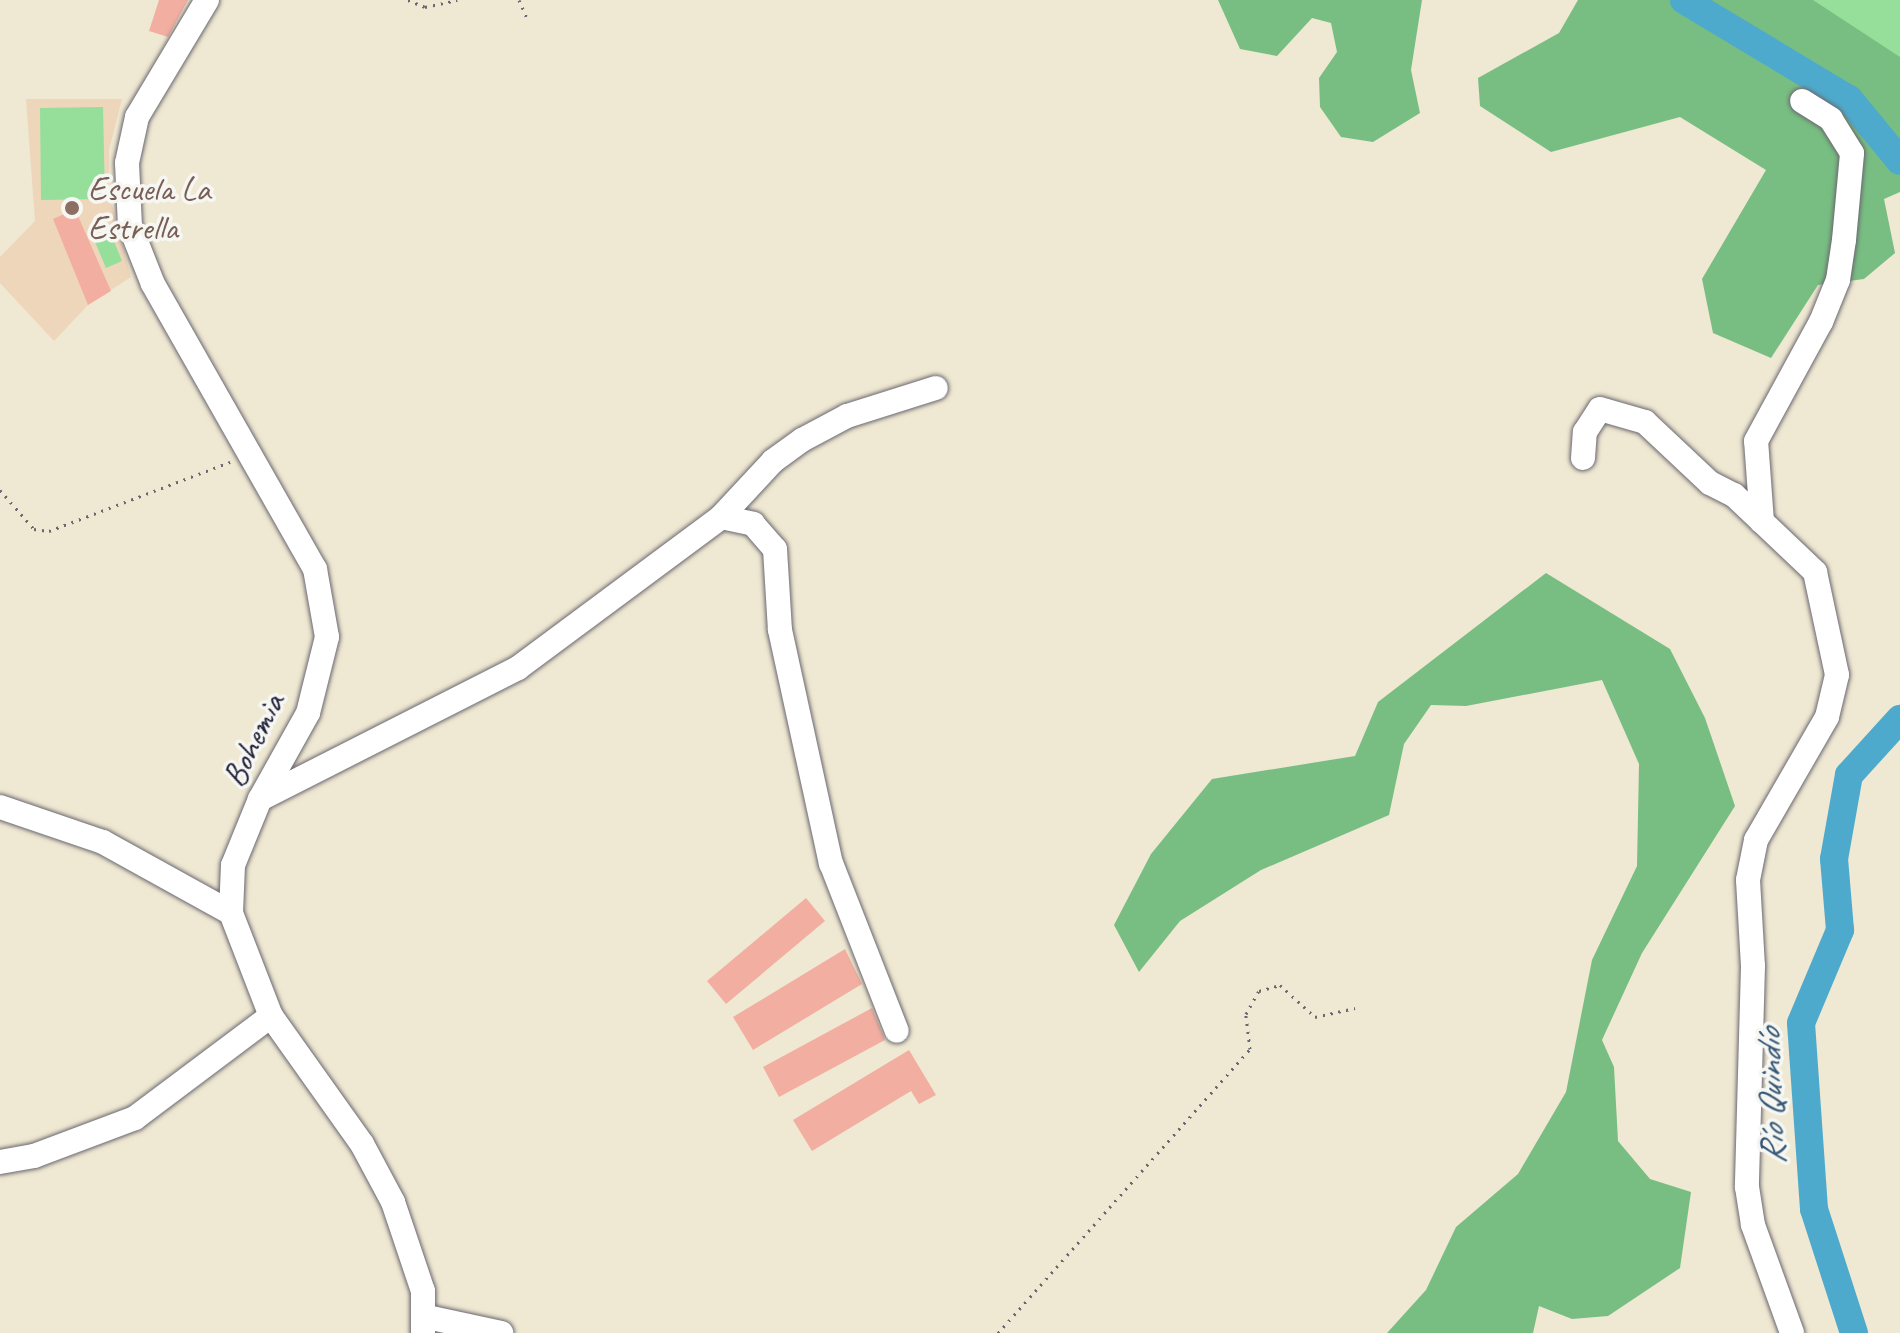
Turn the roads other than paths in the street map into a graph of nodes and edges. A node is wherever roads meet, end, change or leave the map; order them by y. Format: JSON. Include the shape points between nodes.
{"nodes":[{"id":1,"x":207,"y":0,"type":"edge"},
{"id":2,"x":1802,"y":101,"type":"dead end"},
{"id":3,"x":936,"y":388,"type":"dead end"},
{"id":4,"x":1583,"y":458,"type":"dead end"},
{"id":5,"x":721,"y":517,"type":"junction"},
{"id":6,"x":1762,"y":522,"type":"junction"},
{"id":7,"x":260,"y":799,"type":"junction"},
{"id":8,"x":0,"y":807,"type":"edge"},
{"id":9,"x":231,"y":913,"type":"junction"},
{"id":10,"x":271,"y":1016,"type":"junction"},
{"id":11,"x":897,"y":1031,"type":"dead end"},
{"id":12,"x":0,"y":1162,"type":"edge"},
{"id":13,"x":425,"y":1325,"type":"edge"},
{"id":14,"x":501,"y":1333,"type":"edge"},
{"id":15,"x":1792,"y":1333,"type":"edge"}],
"edges":[{"from":1,"to":7,"type":"street","name":"Bohemia","via":[[137,117],[127,163],[130,226],[153,284],[315,569],[327,637],[308,713]]},
{"from":2,"to":6,"type":"street","via":[[1831,119],[1852,153],[1844,240],[1838,280],[1821,322],[1756,441]]},
{"from":3,"to":5,"type":"street","via":[[847,416],[802,440],[773,461]]},
{"from":4,"to":6,"type":"street","via":[[1590,417],[1600,409],[1620,411],[1668,440],[1710,483],[1734,495]]},
{"from":5,"to":7,"type":"street","via":[[518,668]]},
{"from":5,"to":11,"type":"street","via":[[753,524],[775,549],[780,630],[831,863]]},
{"from":6,"to":15,"type":"street","via":[[1815,572],[1837,675],[1827,717],[1756,840],[1748,880],[1753,966],[1747,1187],[1753,1225]]},
{"from":7,"to":9,"type":"street","name":"Bohemia","via":[[233,865]]},
{"from":8,"to":9,"type":"street","via":[[103,842]]},
{"from":9,"to":10,"type":"street","name":"Bohemia"},
{"from":10,"to":12,"type":"street","via":[[135,1118],[34,1156]]},
{"from":10,"to":13,"type":"street","name":"Bohemia","via":[[378,1170],[423,1291]]},
{"from":13,"to":14,"type":"street"}]}
